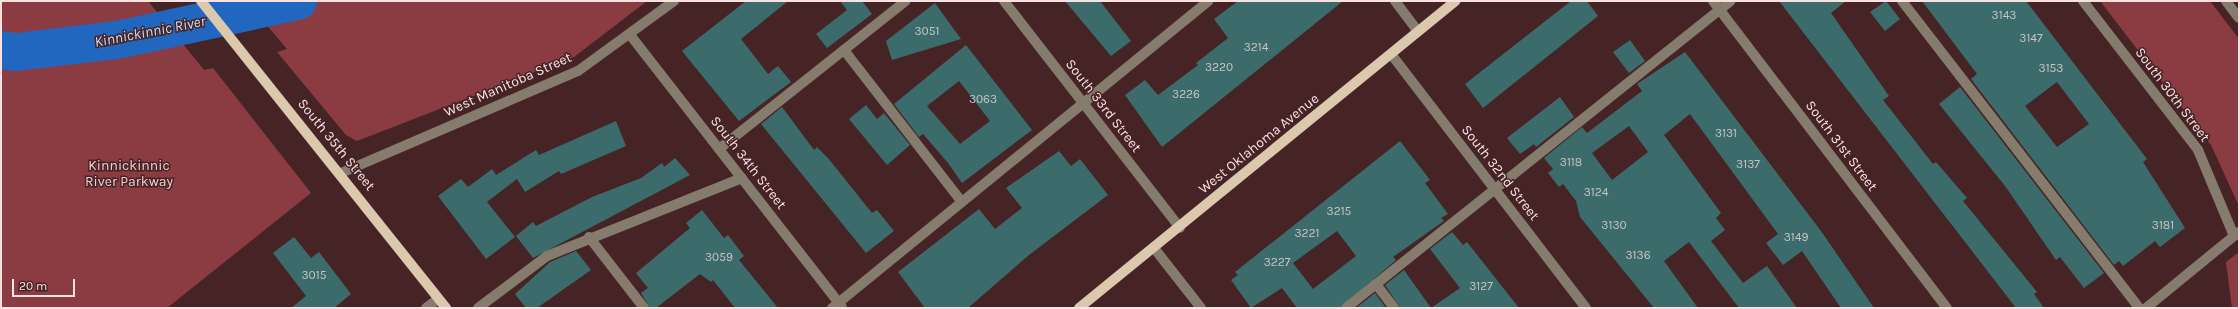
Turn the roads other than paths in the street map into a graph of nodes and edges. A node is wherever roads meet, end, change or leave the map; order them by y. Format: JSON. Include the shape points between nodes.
{"nodes":[{"id":1,"x":201,"y":1,"type":"edge"},
{"id":2,"x":674,"y":1,"type":"edge"},
{"id":3,"x":906,"y":1,"type":"edge"},
{"id":4,"x":1004,"y":1,"type":"edge"},
{"id":5,"x":1395,"y":1,"type":"edge"},
{"id":6,"x":1456,"y":1,"type":"edge"},
{"id":7,"x":1730,"y":1,"type":"edge"},
{"id":8,"x":1902,"y":1,"type":"edge"},
{"id":9,"x":2082,"y":1,"type":"edge"},
{"id":10,"x":2226,"y":1,"type":"edge"},
{"id":11,"x":1203,"y":3,"type":"edge"},
{"id":12,"x":1716,"y":5,"type":"edge"},
{"id":13,"x":2239,"y":18,"type":"edge"},
{"id":14,"x":1418,"y":31,"type":"junction"},
{"id":15,"x":631,"y":36,"type":"junction"},
{"id":16,"x":844,"y":50,"type":"junction"},
{"id":17,"x":1391,"y":54,"type":"junction"},
{"id":18,"x":1083,"y":103,"type":"junction"},
{"id":19,"x":719,"y":149,"type":"junction"},
{"id":20,"x":341,"y":172,"type":"junction"},
{"id":21,"x":742,"y":178,"type":"junction"},
{"id":22,"x":1495,"y":189,"type":"junction"},
{"id":23,"x":962,"y":202,"type":"junction"},
{"id":24,"x":1180,"y":228,"type":"junction"},
{"id":25,"x":2237,"y":234,"type":"edge"},
{"id":26,"x":589,"y":237,"type":"junction"},
{"id":27,"x":1154,"y":248,"type":"junction"},
{"id":28,"x":1376,"y":284,"type":"junction"},
{"id":29,"x":438,"y":299,"type":"junction"},
{"id":30,"x":838,"y":306,"type":"edge"},
{"id":31,"x":426,"y":308,"type":"edge"},
{"id":32,"x":446,"y":308,"type":"edge"},
{"id":33,"x":478,"y":308,"type":"edge"},
{"id":34,"x":644,"y":308,"type":"edge"},
{"id":35,"x":1079,"y":308,"type":"edge"},
{"id":36,"x":1201,"y":308,"type":"edge"},
{"id":37,"x":1346,"y":308,"type":"edge"},
{"id":38,"x":1394,"y":308,"type":"edge"},
{"id":39,"x":1586,"y":308,"type":"edge"},
{"id":40,"x":1947,"y":308,"type":"edge"},
{"id":41,"x":2138,"y":308,"type":"edge"},
{"id":42,"x":2146,"y":308,"type":"edge"}],
"edges":[{"from":1,"to":20,"type":"main road","name":"South 35th Street"},
{"from":2,"to":15,"type":"street","name":"West Manitoba Street"},
{"from":3,"to":16,"type":"street"},
{"from":4,"to":18,"type":"street","name":"South 33rd Street"},
{"from":5,"to":14,"type":"street"},
{"from":6,"to":14,"type":"main road","name":"West Oklahoma Avenue"},
{"from":7,"to":12,"type":"street"},
{"from":8,"to":41,"type":"street"},
{"from":9,"to":25,"type":"street","name":"South 30th Street","via":[[2198,150]]},
{"from":10,"to":13,"type":"street"},
{"from":11,"to":18,"type":"street"},
{"from":12,"to":22,"type":"street"},
{"from":12,"to":40,"type":"street","name":"South 31st Street"},
{"from":14,"to":17,"type":"main road","name":"West Oklahoma Avenue"},
{"from":15,"to":19,"type":"street","name":"South 34th Street"},
{"from":15,"to":20,"type":"street","name":"West Manitoba Street","via":[[578,71]]},
{"from":16,"to":19,"type":"street"},
{"from":16,"to":23,"type":"street"},
{"from":17,"to":22,"type":"street","name":"South 32nd Street"},
{"from":17,"to":24,"type":"main road","name":"West Oklahoma Avenue"},
{"from":18,"to":23,"type":"street"},
{"from":18,"to":24,"type":"street","name":"South 33rd Street"},
{"from":19,"to":21,"type":"street","name":"South 34th Street"},
{"from":20,"to":29,"type":"main road","name":"South 35th Street"},
{"from":21,"to":26,"type":"street"},
{"from":21,"to":30,"type":"street","name":"South 34th Street"},
{"from":22,"to":28,"type":"street"},
{"from":22,"to":39,"type":"street","name":"South 32nd Street"},
{"from":23,"to":30,"type":"street"},
{"from":24,"to":27,"type":"main road","name":"West Oklahoma Avenue"},
{"from":25,"to":42,"type":"street"},
{"from":26,"to":33,"type":"street","via":[[547,256]]},
{"from":26,"to":34,"type":"street"},
{"from":27,"to":35,"type":"main road","name":"West Oklahoma Avenue"},
{"from":27,"to":36,"type":"street"},
{"from":28,"to":37,"type":"street"},
{"from":28,"to":38,"type":"street"},
{"from":29,"to":31,"type":"street"},
{"from":29,"to":32,"type":"main road","name":"South 35th Street"}]}
